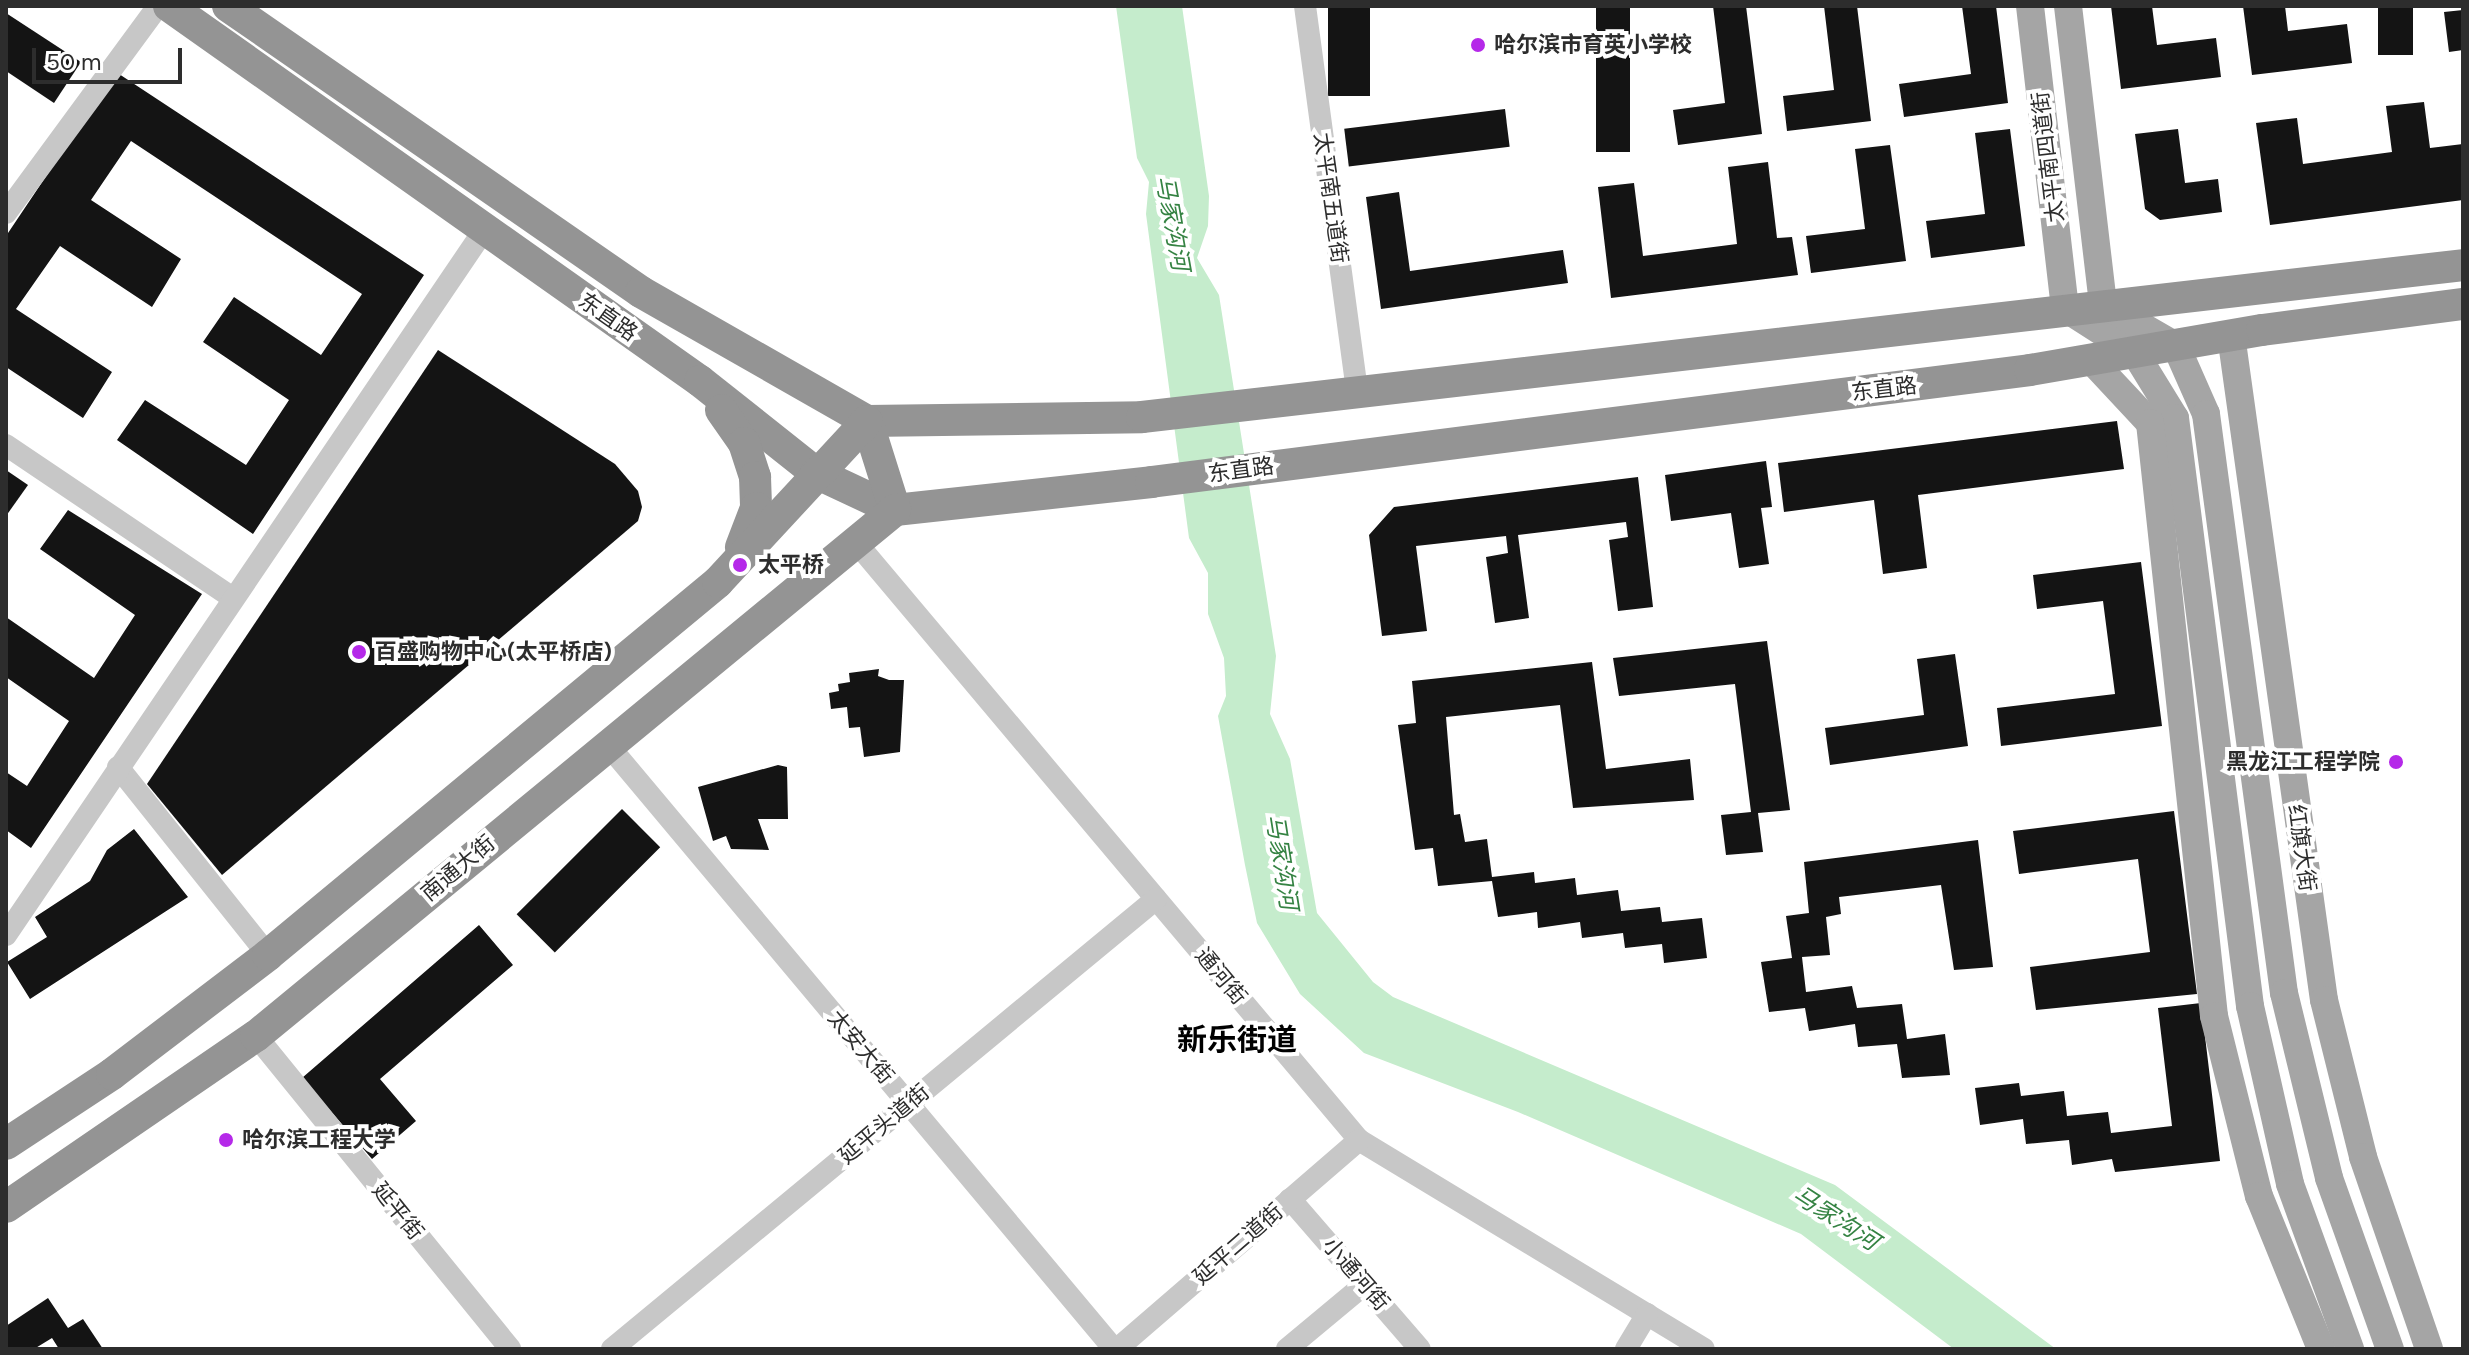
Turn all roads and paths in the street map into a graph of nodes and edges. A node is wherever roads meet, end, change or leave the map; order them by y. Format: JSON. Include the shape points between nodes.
{"nodes":[{"id":1,"x":158,"y":6,"type":"edge"},
{"id":2,"x":169,"y":6,"type":"edge"},
{"id":3,"x":228,"y":6,"type":"edge"},
{"id":4,"x":1305,"y":6,"type":"edge"},
{"id":5,"x":2030,"y":6,"type":"edge"},
{"id":6,"x":2068,"y":6,"type":"edge"},
{"id":7,"x":6,"y":213,"type":"edge"},
{"id":8,"x":484,"y":230,"type":"junction"},
{"id":9,"x":2463,"y":265,"type":"edge"},
{"id":10,"x":2103,"y":304,"type":"junction"},
{"id":11,"x":2463,"y":304,"type":"edge"},
{"id":12,"x":2065,"y":308,"type":"junction"},
{"id":13,"x":2231,"y":335,"type":"junction"},
{"id":14,"x":2176,"y":346,"type":"junction"},
{"id":15,"x":2135,"y":353,"type":"junction"},
{"id":16,"x":2092,"y":361,"type":"junction"},
{"id":17,"x":700,"y":381,"type":"junction"},
{"id":18,"x":1357,"y":390,"type":"junction"},
{"id":19,"x":867,"y":421,"type":"junction"},
{"id":20,"x":6,"y":445,"type":"edge"},
{"id":21,"x":816,"y":473,"type":"junction"},
{"id":22,"x":895,"y":510,"type":"junction"},
{"id":23,"x":854,"y":540,"type":"junction"},
{"id":24,"x":718,"y":582,"type":"junction"},
{"id":25,"x":231,"y":597,"type":"junction"},
{"id":26,"x":608,"y":745,"type":"junction"},
{"id":27,"x":118,"y":767,"type":"junction"},
{"id":28,"x":1156,"y":899,"type":"junction"},
{"id":29,"x":6,"y":935,"type":"edge"},
{"id":30,"x":268,"y":955,"type":"junction"},
{"id":31,"x":256,"y":1036,"type":"junction"},
{"id":32,"x":909,"y":1103,"type":"junction"},
{"id":33,"x":1359,"y":1140,"type":"junction"},
{"id":34,"x":6,"y":1144,"type":"edge"},
{"id":35,"x":1290,"y":1199,"type":"junction"},
{"id":36,"x":6,"y":1207,"type":"edge"},
{"id":37,"x":1365,"y":1284,"type":"junction"},
{"id":38,"x":1647,"y":1314,"type":"junction"},
{"id":39,"x":510,"y":1349,"type":"edge"},
{"id":40,"x":612,"y":1349,"type":"edge"},
{"id":41,"x":1116,"y":1349,"type":"edge"},
{"id":42,"x":1287,"y":1349,"type":"edge"},
{"id":43,"x":1420,"y":1349,"type":"edge"},
{"id":44,"x":1626,"y":1349,"type":"edge"},
{"id":45,"x":1704,"y":1349,"type":"edge"},
{"id":46,"x":2321,"y":1349,"type":"edge"},
{"id":47,"x":2350,"y":1349,"type":"edge"},
{"id":48,"x":2390,"y":1349,"type":"edge"},
{"id":49,"x":2429,"y":1349,"type":"edge"}],
"edges":[{"from":1,"to":7,"type":"street"},
{"from":2,"to":8,"type":"highway","name":"东直路"},
{"from":3,"to":19,"type":"highway","name":"东直路","via":[[641,292]]},
{"from":4,"to":18,"type":"street","name":"太平南五道街"},
{"from":5,"to":12,"type":"main road","name":"太平南四道街"},
{"from":6,"to":10,"type":"main road","name":"太平南四道街"},
{"from":8,"to":17,"type":"highway","name":"东直路"},
{"from":8,"to":25,"type":"street"},
{"from":9,"to":10,"type":"highway"},
{"from":10,"to":12,"type":"highway"},
{"from":10,"to":14,"type":"main road"},
{"from":11,"to":13,"type":"highway","name":"东直路"},
{"from":12,"to":15,"type":"main road"},
{"from":12,"to":18,"type":"highway"},
{"from":13,"to":14,"type":"highway","name":"东直路"},
{"from":13,"to":49,"type":"main road","name":"红旗大街","via":[[2324,1000],[2363,1157]]},
{"from":14,"to":15,"type":"highway","name":"东直路"},
{"from":14,"to":48,"type":"main road","name":"红旗大街","via":[[2206,414],[2284,993],[2329,1178]]},
{"from":15,"to":16,"type":"highway","name":"东直路"},
{"from":15,"to":47,"type":"main road","via":[[2175,418],[2250,1006],[2290,1184]]},
{"from":16,"to":22,"type":"highway","name":"东直路"},
{"from":16,"to":46,"type":"main road","via":[[2150,423],[2214,1016],[2259,1196]]},
{"from":17,"to":21,"type":"highway","name":"东直路"},
{"from":17,"to":24,"type":"highway","via":[[744,443],[755,477],[756,508],[749,535]]},
{"from":18,"to":19,"type":"highway","via":[[1142,417]]},
{"from":19,"to":21,"type":"highway"},
{"from":19,"to":22,"type":"highway"},
{"from":20,"to":25,"type":"street"},
{"from":21,"to":22,"type":"highway","name":"东直路"},
{"from":21,"to":24,"type":"highway"},
{"from":22,"to":23,"type":"highway","name":"南通大街"},
{"from":23,"to":26,"type":"highway","name":"南通大街"},
{"from":23,"to":28,"type":"street","name":"通河街"},
{"from":24,"to":30,"type":"highway"},
{"from":25,"to":27,"type":"street"},
{"from":26,"to":31,"type":"highway","name":"南通大街"},
{"from":26,"to":32,"type":"street","name":"太安大街"},
{"from":27,"to":29,"type":"street"},
{"from":27,"to":30,"type":"street"},
{"from":28,"to":32,"type":"street","name":"延平头道街"},
{"from":28,"to":33,"type":"street","name":"通河街"},
{"from":30,"to":34,"type":"highway","via":[[112,1074]]},
{"from":31,"to":36,"type":"highway","name":"南通大街"},
{"from":31,"to":39,"type":"street","name":"延平街"},
{"from":32,"to":40,"type":"street","name":"延平头道街"},
{"from":32,"to":41,"type":"street","name":"太安大街"},
{"from":33,"to":35,"type":"street","name":"延平二道街"},
{"from":33,"to":38,"type":"street","name":"通河街"},
{"from":35,"to":37,"type":"street","name":"小通河街"},
{"from":35,"to":41,"type":"street","name":"延平二道街"},
{"from":37,"to":42,"type":"street"},
{"from":37,"to":43,"type":"street","name":"小通河街"},
{"from":38,"to":44,"type":"street"},
{"from":38,"to":45,"type":"street","name":"通河街"}]}
